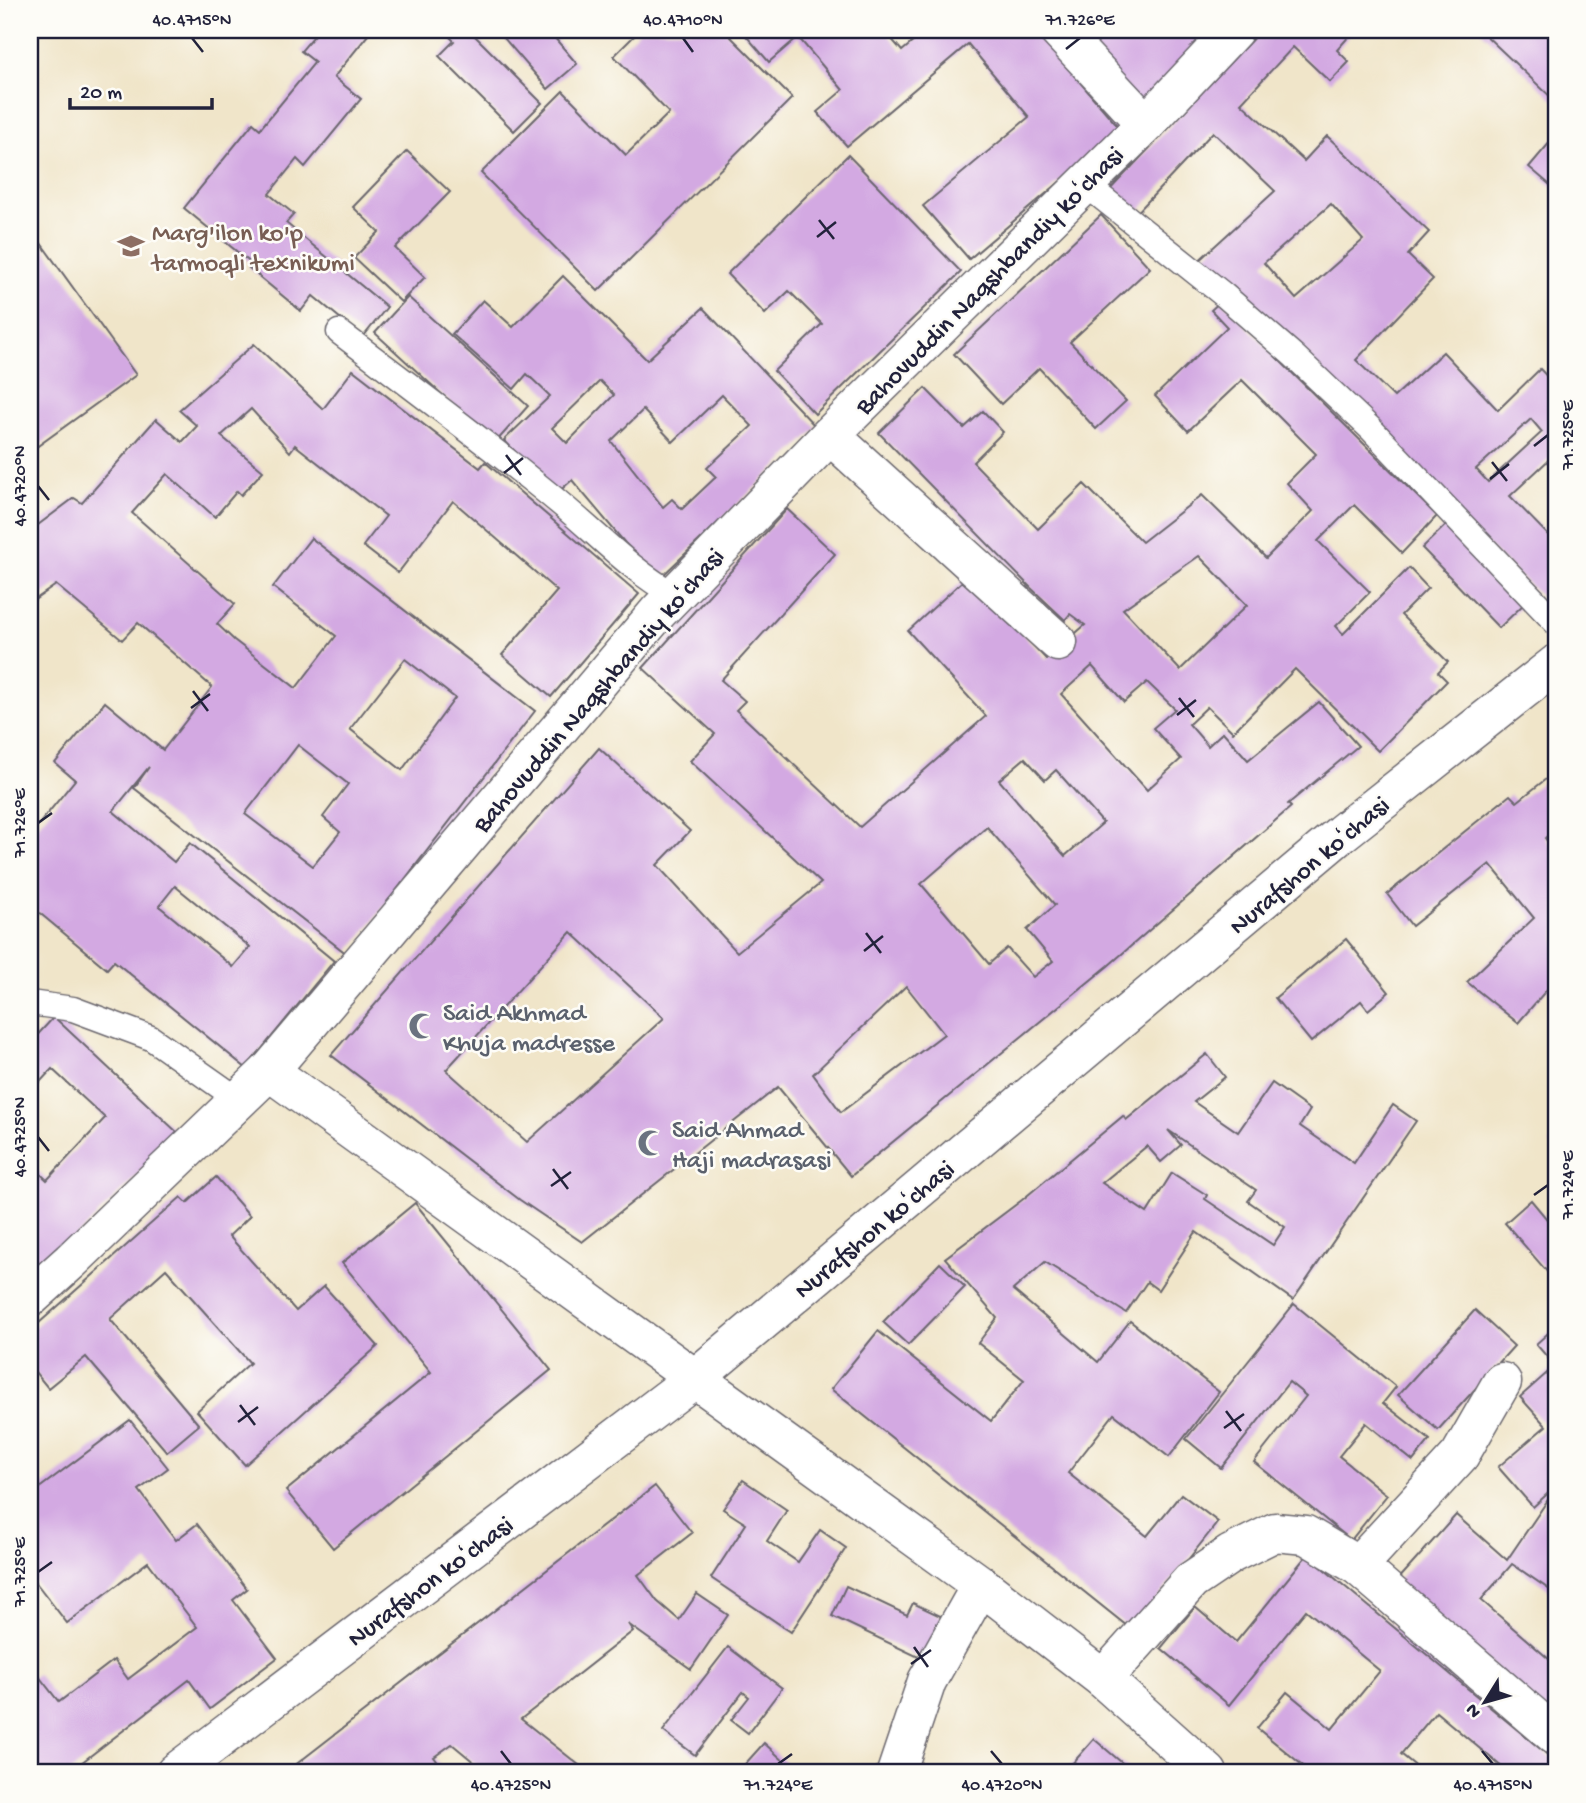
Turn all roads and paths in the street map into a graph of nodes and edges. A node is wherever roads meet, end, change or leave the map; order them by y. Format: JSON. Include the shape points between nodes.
{"nodes":[{"id":1,"x":1058,"y":30,"type":"edge"},
{"id":2,"x":1234,"y":30,"type":"edge"},
{"id":3,"x":1146,"y":124,"type":"junction"},
{"id":4,"x":1085,"y":184,"type":"junction"},
{"id":5,"x":339,"y":332,"type":"dead end"},
{"id":6,"x":830,"y":435,"type":"junction"},
{"id":7,"x":675,"y":595,"type":"junction"},
{"id":8,"x":1556,"y":623,"type":"edge"},
{"id":9,"x":1058,"y":642,"type":"dead end"},
{"id":10,"x":1556,"y":664,"type":"edge"},
{"id":11,"x":30,"y":1003,"type":"edge"},
{"id":12,"x":269,"y":1072,"type":"junction"},
{"id":13,"x":239,"y":1100,"type":"junction"},
{"id":14,"x":30,"y":1298,"type":"edge"},
{"id":15,"x":694,"y":1379,"type":"junction"},
{"id":16,"x":1502,"y":1382,"type":"dead end"},
{"id":17,"x":1358,"y":1566,"type":"junction"},
{"id":18,"x":981,"y":1586,"type":"junction"},
{"id":19,"x":1103,"y":1679,"type":"junction"},
{"id":20,"x":1556,"y":1736,"type":"edge"},
{"id":21,"x":175,"y":1773,"type":"edge"},
{"id":22,"x":896,"y":1773,"type":"edge"},
{"id":23,"x":1208,"y":1773,"type":"edge"}],
"edges":[{"from":1,"to":3,"type":"street"},
{"from":2,"to":3,"type":"street","name":"Bahovuddin Naqshbandiy koʻchasi"},
{"from":3,"to":4,"type":"street","name":"Bahovuddin Naqshbandiy koʻchasi"},
{"from":4,"to":6,"type":"street","name":"Bahovuddin Naqshbandiy koʻchasi"},
{"from":4,"to":8,"type":"lane","via":[[1294,356],[1371,429]]},
{"from":5,"to":7,"type":"lane","via":[[511,464],[653,583]]},
{"from":6,"to":7,"type":"street","name":"Bahovuddin Naqshbandiy koʻchasi"},
{"from":6,"to":9,"type":"street"},
{"from":7,"to":12,"type":"street","name":"Bahovuddin Naqshbandiy koʻchasi"},
{"from":10,"to":15,"type":"street","name":"Nurafshon koʻchasi","via":[[1342,833]]},
{"from":11,"to":13,"type":"lane","via":[[74,1009],[151,1038]]},
{"from":12,"to":13,"type":"street","name":"Bahovuddin Naqshbandiy koʻchasi"},
{"from":12,"to":15,"type":"street"},
{"from":13,"to":14,"type":"street","name":"Bahovuddin Naqshbandiy koʻchasi"},
{"from":15,"to":18,"type":"street"},
{"from":15,"to":21,"type":"street","name":"Nurafshon koʻchasi"},
{"from":16,"to":17,"type":"street","via":[[1460,1455]]},
{"from":17,"to":19,"type":"street","via":[[1306,1535],[1275,1532],[1191,1581]]},
{"from":17,"to":20,"type":"street"},
{"from":18,"to":19,"type":"street"},
{"from":18,"to":22,"type":"street","via":[[928,1681]]},
{"from":19,"to":23,"type":"street"}]}
